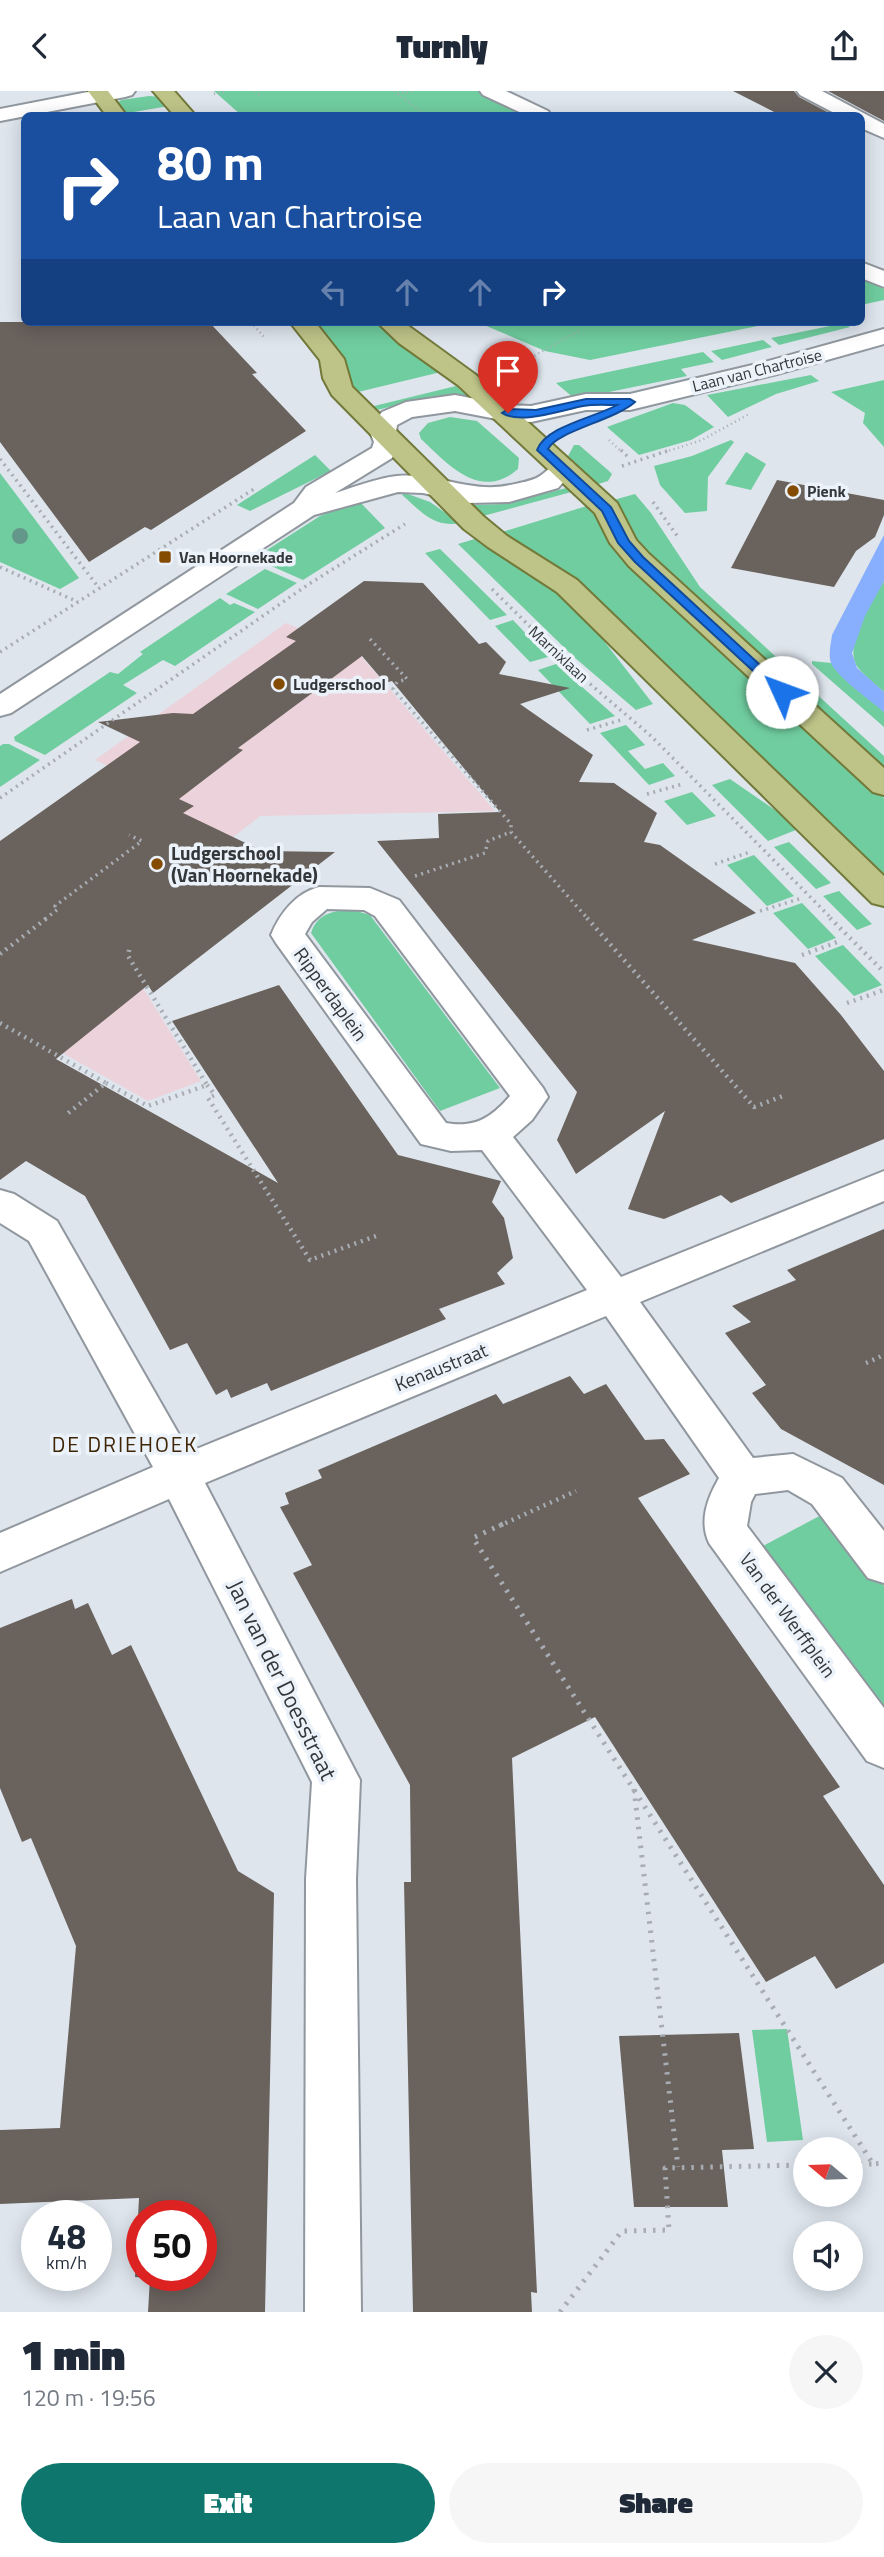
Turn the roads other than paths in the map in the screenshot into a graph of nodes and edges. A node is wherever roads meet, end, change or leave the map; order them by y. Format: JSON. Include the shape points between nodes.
{"nodes":[{"id":1,"x":125,"y":91,"type":"edge"},
{"id":2,"x":163,"y":91,"type":"edge"},
{"id":3,"x":490,"y":91,"type":"edge"},
{"id":4,"x":807,"y":91,"type":"edge"},
{"id":5,"x":99,"y":93,"type":"edge"},
{"id":6,"x":114,"y":112,"type":"edge"},
{"id":7,"x":182,"y":112,"type":"edge"},
{"id":8,"x":535,"y":112,"type":"edge"},
{"id":9,"x":847,"y":112,"type":"edge"},
{"id":10,"x":0,"y":115,"type":"edge"},
{"id":11,"x":865,"y":122,"type":"edge"},
{"id":12,"x":884,"y":132,"type":"edge"},
{"id":13,"x":865,"y":271,"type":"edge"},
{"id":14,"x":884,"y":280,"type":"edge"},
{"id":15,"x":306,"y":326,"type":"edge"},
{"id":16,"x":392,"y":326,"type":"edge"},
{"id":17,"x":884,"y":337,"type":"edge"},
{"id":18,"x":630,"y":402,"type":"junction"},
{"id":19,"x":497,"y":410,"type":"junction"},
{"id":20,"x":383,"y":432,"type":"junction"},
{"id":21,"x":553,"y":459,"type":"junction"},
{"id":22,"x":442,"y":489,"type":"junction"},
{"id":23,"x":304,"y":509,"type":"junction"},
{"id":24,"x":0,"y":707,"type":"edge"},
{"id":25,"x":884,"y":785,"type":"edge"},
{"id":26,"x":884,"y":895,"type":"edge"},
{"id":27,"x":491,"y":1135,"type":"junction"},
{"id":28,"x":884,"y":1185,"type":"edge"},
{"id":29,"x":0,"y":1204,"type":"edge"},
{"id":30,"x":614,"y":1297,"type":"junction"},
{"id":31,"x":178,"y":1475,"type":"junction"},
{"id":32,"x":742,"y":1477,"type":"junction"},
{"id":33,"x":0,"y":1553,"type":"edge"},
{"id":34,"x":884,"y":1564,"type":"edge"},
{"id":35,"x":884,"y":1746,"type":"edge"},
{"id":36,"x":333,"y":2312,"type":"edge"}],
"edges":[{"from":1,"to":5,"type":"street"},
{"from":2,"to":7,"type":"main road"},
{"from":3,"to":8,"type":"street"},
{"from":4,"to":9,"type":"street"},
{"from":5,"to":6,"type":"main road"},
{"from":5,"to":10,"type":"street"},
{"from":11,"to":12,"type":"street"},
{"from":13,"to":14,"type":"street"},
{"from":15,"to":20,"type":"main road","via":[[328,351],[341,390]]},
{"from":16,"to":19,"type":"main road","via":[[457,372]]},
{"from":17,"to":18,"type":"street","name":"Laan van Chartroise"},
{"from":18,"to":19,"type":"street","name":"Laan van Chartroise","via":[[586,402],[531,414]]},
{"from":18,"to":21,"type":"street","name":"Laan van Chartroise","via":[[603,418],[554,435],[546,442]]},
{"from":19,"to":20,"type":"street","via":[[435,404],[398,413]]},
{"from":19,"to":21,"type":"main road"},
{"from":20,"to":22,"type":"main road"},
{"from":20,"to":23,"type":"street","via":[[387,442],[383,452],[314,493]]},
{"from":21,"to":22,"type":"street","name":"Laan van Chartroise","via":[[549,482],[509,494],[468,495]]},
{"from":21,"to":25,"type":"main road","via":[[607,509],[624,543],[639,560]]},
{"from":22,"to":23,"type":"street","via":[[413,484],[381,487]]},
{"from":22,"to":26,"type":"main road","via":[[497,544],[567,586]]},
{"from":23,"to":24,"type":"street"},
{"from":27,"to":27,"type":"street","name":"Ripperdaplein","via":[[461,1140],[434,1134],[288,935],[291,925],[319,898],[370,899],[387,908],[530,1097]]},
{"from":27,"to":30,"type":"street"},
{"from":28,"to":30,"type":"street","name":"Kenaustraat"},
{"from":29,"to":31,"type":"street","name":"Jan van der Doesstraat","via":[[43,1231]]},
{"from":30,"to":31,"type":"street","name":"Kenaustraat"},
{"from":30,"to":32,"type":"street"},
{"from":31,"to":33,"type":"street","name":"Kenaustraat"},
{"from":31,"to":36,"type":"street","name":"Jan van der Doesstraat","via":[[336,1780],[331,1879]]},
{"from":32,"to":34,"type":"street","via":[[793,1472],[827,1491]]},
{"from":32,"to":35,"type":"street","name":"Van der Werffplein","via":[[729,1500],[725,1530]]}]}
